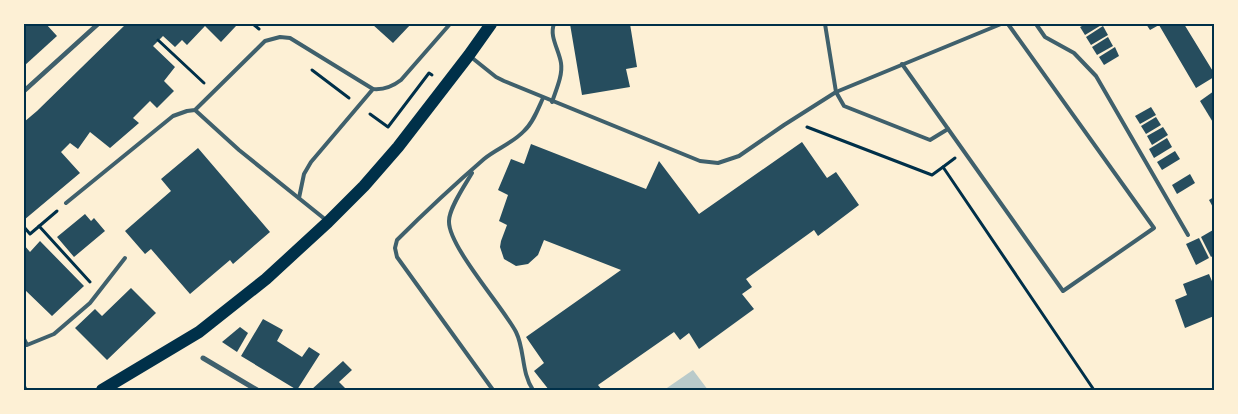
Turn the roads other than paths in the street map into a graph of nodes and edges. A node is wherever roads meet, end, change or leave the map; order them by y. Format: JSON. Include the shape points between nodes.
{"nodes":[{"id":1,"x":98,"y":24,"type":"edge"},
{"id":2,"x":450,"y":24,"type":"edge"},
{"id":3,"x":491,"y":24,"type":"edge"},
{"id":4,"x":554,"y":24,"type":"edge"},
{"id":5,"x":825,"y":24,"type":"edge"},
{"id":6,"x":1001,"y":24,"type":"edge"},
{"id":7,"x":1008,"y":24,"type":"edge"},
{"id":8,"x":1036,"y":24,"type":"edge"},
{"id":9,"x":469,"y":55,"type":"junction"},
{"id":10,"x":902,"y":64,"type":"junction"},
{"id":11,"x":373,"y":89,"type":"junction"},
{"id":12,"x":24,"y":92,"type":"edge"},
{"id":13,"x":836,"y":92,"type":"junction"},
{"id":14,"x":543,"y":98,"type":"junction"},
{"id":15,"x":552,"y":102,"type":"junction"},
{"id":16,"x":195,"y":110,"type":"junction"},
{"id":17,"x":948,"y":129,"type":"junction"},
{"id":18,"x":473,"y":171,"type":"junction"},
{"id":19,"x":299,"y":198,"type":"junction"},
{"id":20,"x":66,"y":203,"type":"road end"},
{"id":21,"x":328,"y":222,"type":"junction"},
{"id":22,"x":1188,"y":234,"type":"dead end"},
{"id":23,"x":125,"y":258,"type":"dead end"},
{"id":24,"x":24,"y":339,"type":"edge"},
{"id":25,"x":204,"y":358,"type":"dead end"},
{"id":26,"x":102,"y":390,"type":"edge"},
{"id":27,"x":258,"y":390,"type":"edge"},
{"id":28,"x":493,"y":390,"type":"edge"},
{"id":29,"x":533,"y":390,"type":"edge"}],
"edges":[{"from":1,"to":12,"type":"street"},
{"from":2,"to":11,"type":"lane","via":[[401,80],[388,88]]},
{"from":3,"to":9,"type":"main road"},
{"from":4,"to":15,"type":"lane","via":[[552,29],[561,73]]},
{"from":5,"to":13,"type":"lane"},
{"from":6,"to":10,"type":"lane"},
{"from":7,"to":17,"type":"lane","via":[[1154,228],[1063,291]]},
{"from":8,"to":22,"type":"lane","via":[[1046,37],[1074,53],[1096,76]]},
{"from":9,"to":14,"type":"lane","via":[[496,77]]},
{"from":9,"to":21,"type":"main road","via":[[398,147]]},
{"from":10,"to":13,"type":"lane"},
{"from":10,"to":17,"type":"lane"},
{"from":11,"to":16,"type":"lane","via":[[290,38],[280,36],[261,43]]},
{"from":11,"to":19,"type":"lane","via":[[311,162],[304,174]]},
{"from":13,"to":15,"type":"lane","via":[[739,156],[718,163],[700,161]]},
{"from":13,"to":17,"type":"lane","via":[[844,106],[930,140]]},
{"from":14,"to":15,"type":"lane"},
{"from":14,"to":18,"type":"lane","via":[[526,130],[490,154]]},
{"from":16,"to":19,"type":"lane"},
{"from":16,"to":20,"type":"lane","via":[[173,116]]},
{"from":18,"to":28,"type":"lane","via":[[438,199],[397,240],[395,248],[397,257]]},
{"from":18,"to":29,"type":"lane","via":[[450,214],[450,229],[457,245],[517,333],[527,381]]},
{"from":19,"to":21,"type":"lane"},
{"from":21,"to":26,"type":"main road","via":[[266,279],[199,332]]},
{"from":23,"to":24,"type":"lane","via":[[90,303],[54,334],[27,345]]},
{"from":25,"to":27,"type":"street"}]}
